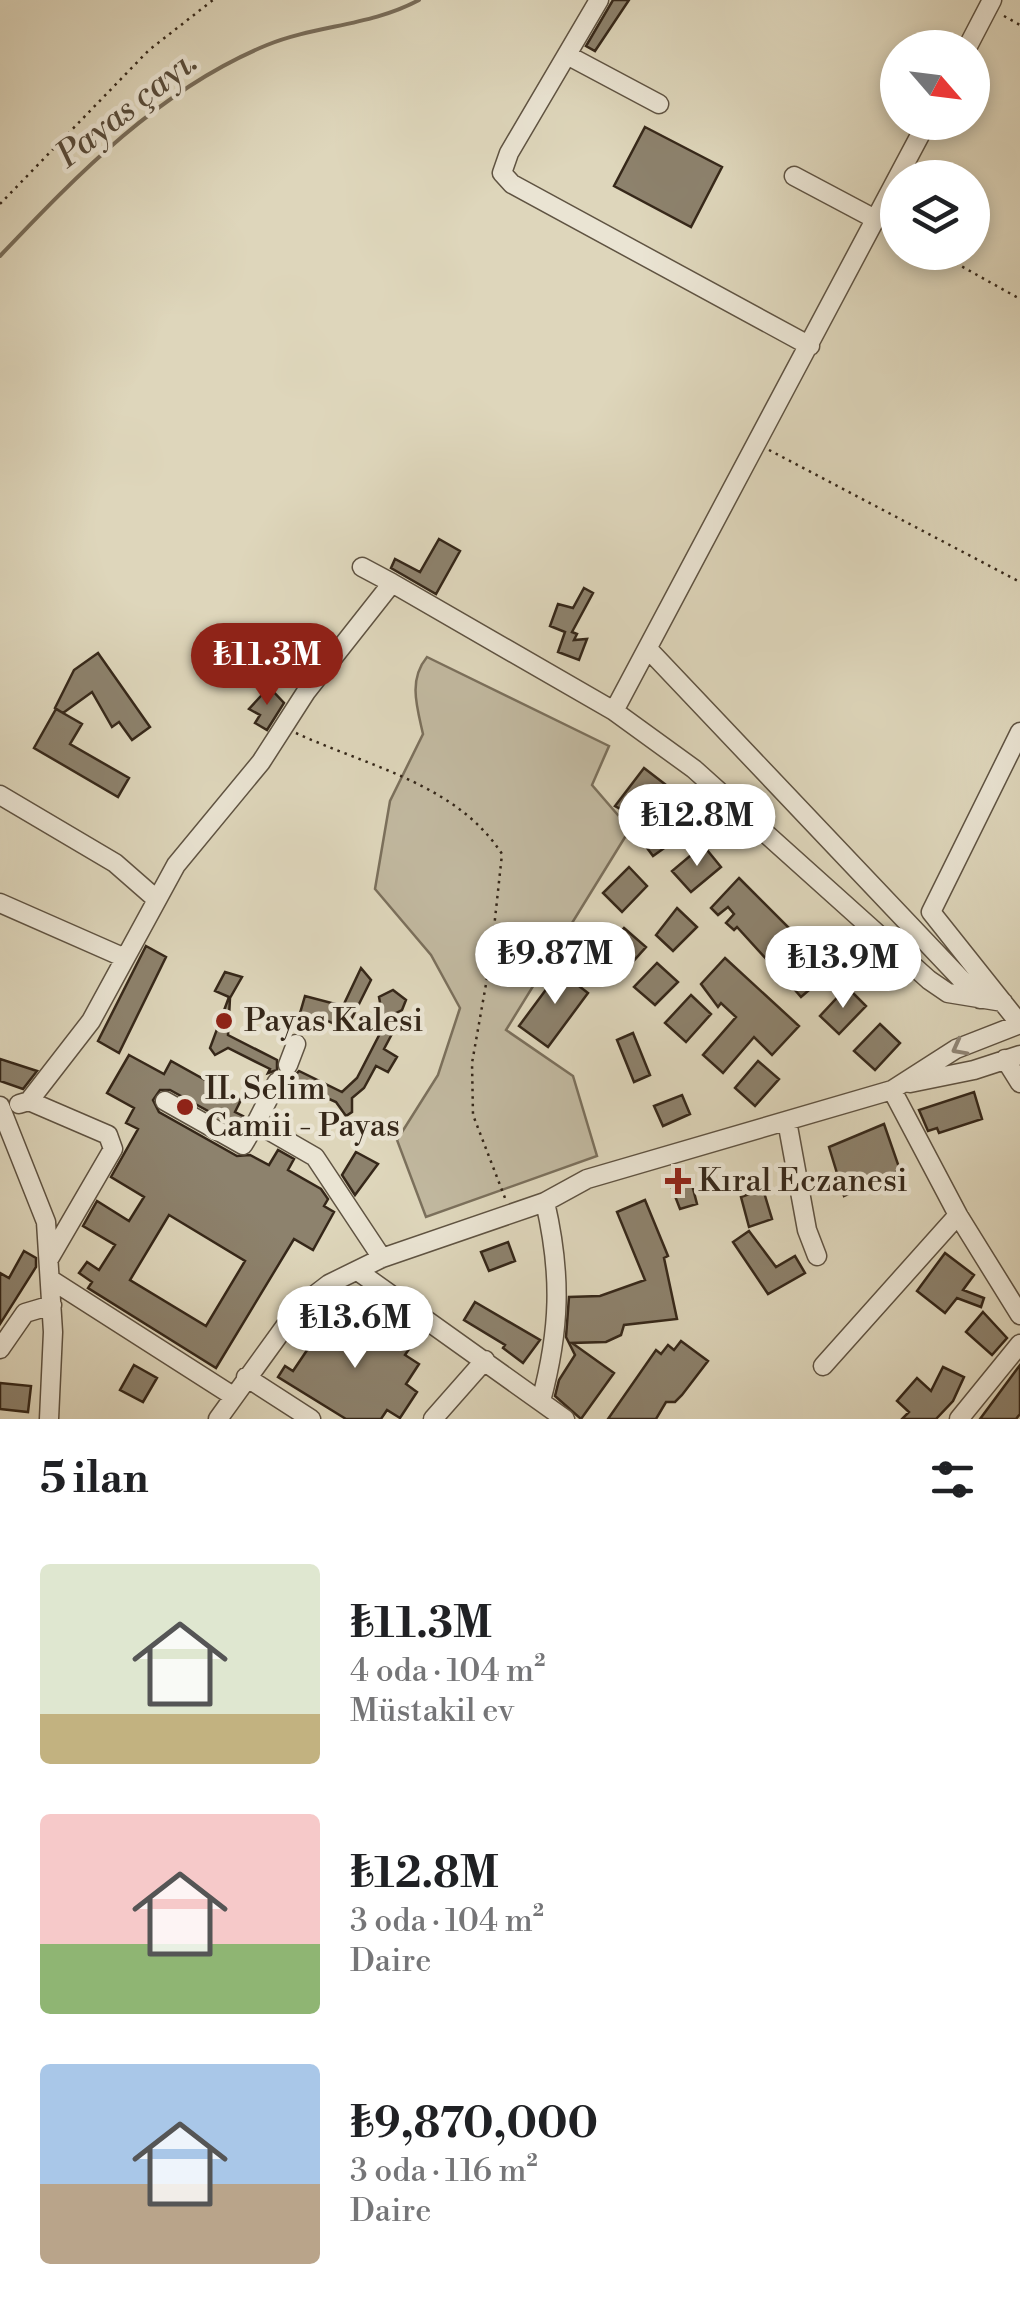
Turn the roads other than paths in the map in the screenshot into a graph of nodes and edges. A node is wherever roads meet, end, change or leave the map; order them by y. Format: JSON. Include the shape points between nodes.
{"nodes":[{"id":1,"x":599,"y":0,"type":"edge"},
{"id":2,"x":985,"y":3,"type":"edge"},
{"id":3,"x":974,"y":30,"type":"edge"},
{"id":4,"x":568,"y":55,"type":"junction"},
{"id":5,"x":659,"y":104,"type":"dead end"},
{"id":6,"x":917,"y":140,"type":"edge"},
{"id":7,"x":794,"y":176,"type":"dead end"},
{"id":8,"x":875,"y":220,"type":"junction"},
{"id":9,"x":810,"y":346,"type":"junction"},
{"id":10,"x":362,"y":567,"type":"dead end"},
{"id":11,"x":392,"y":582,"type":"junction"},
{"id":12,"x":648,"y":648,"type":"junction"},
{"id":13,"x":614,"y":711,"type":"junction"},
{"id":14,"x":1020,"y":732,"type":"edge"},
{"id":15,"x":0,"y":795,"type":"edge"},
{"id":16,"x":155,"y":898,"type":"junction"},
{"id":17,"x":0,"y":903,"type":"edge"},
{"id":18,"x":125,"y":958,"type":"junction"},
{"id":19,"x":980,"y":999,"type":"junction"},
{"id":20,"x":1003,"y":1002,"type":"junction"},
{"id":21,"x":1020,"y":1024,"type":"edge"},
{"id":22,"x":296,"y":1044,"type":"dead end"},
{"id":23,"x":1012,"y":1057,"type":"edge"},
{"id":24,"x":288,"y":1065,"type":"dead end"},
{"id":25,"x":277,"y":1082,"type":"dead end"},
{"id":26,"x":1020,"y":1083,"type":"edge"},
{"id":27,"x":898,"y":1087,"type":"junction"},
{"id":28,"x":165,"y":1100,"type":"dead end"},
{"id":29,"x":28,"y":1101,"type":"junction"},
{"id":30,"x":2,"y":1108,"type":"edge"},
{"id":31,"x":787,"y":1121,"type":"junction"},
{"id":32,"x":256,"y":1123,"type":"junction"},
{"id":33,"x":544,"y":1202,"type":"junction"},
{"id":34,"x":958,"y":1215,"type":"junction"},
{"id":35,"x":816,"y":1256,"type":"dead end"},
{"id":36,"x":382,"y":1258,"type":"junction"},
{"id":37,"x":50,"y":1269,"type":"junction"},
{"id":38,"x":358,"y":1272,"type":"junction"},
{"id":39,"x":52,"y":1305,"type":"junction"},
{"id":40,"x":1020,"y":1316,"type":"edge"},
{"id":41,"x":1020,"y":1344,"type":"edge"},
{"id":42,"x":0,"y":1349,"type":"edge"},
{"id":43,"x":485,"y":1360,"type":"junction"},
{"id":44,"x":822,"y":1366,"type":"dead end"},
{"id":45,"x":246,"y":1377,"type":"junction"},
{"id":46,"x":233,"y":1396,"type":"junction"},
{"id":47,"x":541,"y":1401,"type":"junction"},
{"id":48,"x":49,"y":1419,"type":"edge"},
{"id":49,"x":218,"y":1419,"type":"edge"},
{"id":50,"x":310,"y":1419,"type":"edge"},
{"id":51,"x":433,"y":1419,"type":"edge"},
{"id":52,"x":565,"y":1419,"type":"edge"},
{"id":53,"x":959,"y":1419,"type":"edge"}],
"edges":[{"from":1,"to":4,"type":"street"},
{"from":2,"to":3,"type":"street"},
{"from":4,"to":5,"type":"street"},
{"from":4,"to":9,"type":"street","via":[[502,174]]},
{"from":6,"to":8,"type":"street"},
{"from":7,"to":8,"type":"street"},
{"from":8,"to":9,"type":"street"},
{"from":9,"to":12,"type":"street"},
{"from":10,"to":11,"type":"street"},
{"from":11,"to":13,"type":"street"},
{"from":11,"to":16,"type":"street"},
{"from":12,"to":13,"type":"street"},
{"from":12,"to":19,"type":"street"},
{"from":13,"to":19,"type":"street","via":[[694,768],[929,980],[948,993]]},
{"from":14,"to":20,"type":"street","via":[[931,912]]},
{"from":15,"to":16,"type":"street","via":[[115,864]]},
{"from":16,"to":18,"type":"street"},
{"from":17,"to":18,"type":"street"},
{"from":18,"to":29,"type":"street","via":[[91,1021]]},
{"from":19,"to":20,"type":"street"},
{"from":20,"to":21,"type":"street"},
{"from":21,"to":27,"type":"street","one_way":true,"via":[[956,1049]]},
{"from":22,"to":24,"type":"street"},
{"from":23,"to":26,"type":"street"},
{"from":23,"to":27,"type":"street"},
{"from":25,"to":32,"type":"street"},
{"from":27,"to":31,"type":"street"},
{"from":27,"to":34,"type":"street"},
{"from":28,"to":32,"type":"street","via":[[244,1145]]},
{"from":29,"to":30,"type":"street"},
{"from":29,"to":37,"type":"street","via":[[108,1135],[113,1149]]},
{"from":30,"to":37,"type":"street","via":[[46,1222]]},
{"from":31,"to":33,"type":"street","via":[[587,1179]]},
{"from":31,"to":35,"type":"street"},
{"from":32,"to":36,"type":"street","via":[[314,1157]]},
{"from":33,"to":36,"type":"street"},
{"from":33,"to":47,"type":"street","via":[[560,1304]]},
{"from":34,"to":40,"type":"street"},
{"from":34,"to":44,"type":"street"},
{"from":36,"to":38,"type":"street"},
{"from":37,"to":39,"type":"street"},
{"from":37,"to":46,"type":"street"},
{"from":38,"to":43,"type":"street"},
{"from":38,"to":45,"type":"street","via":[[298,1307]]},
{"from":39,"to":42,"type":"street","via":[[25,1313]]},
{"from":39,"to":48,"type":"street"},
{"from":41,"to":53,"type":"street"},
{"from":43,"to":47,"type":"street"},
{"from":43,"to":51,"type":"street"},
{"from":45,"to":46,"type":"street"},
{"from":45,"to":50,"type":"street"},
{"from":46,"to":49,"type":"street"},
{"from":47,"to":52,"type":"street"}]}
